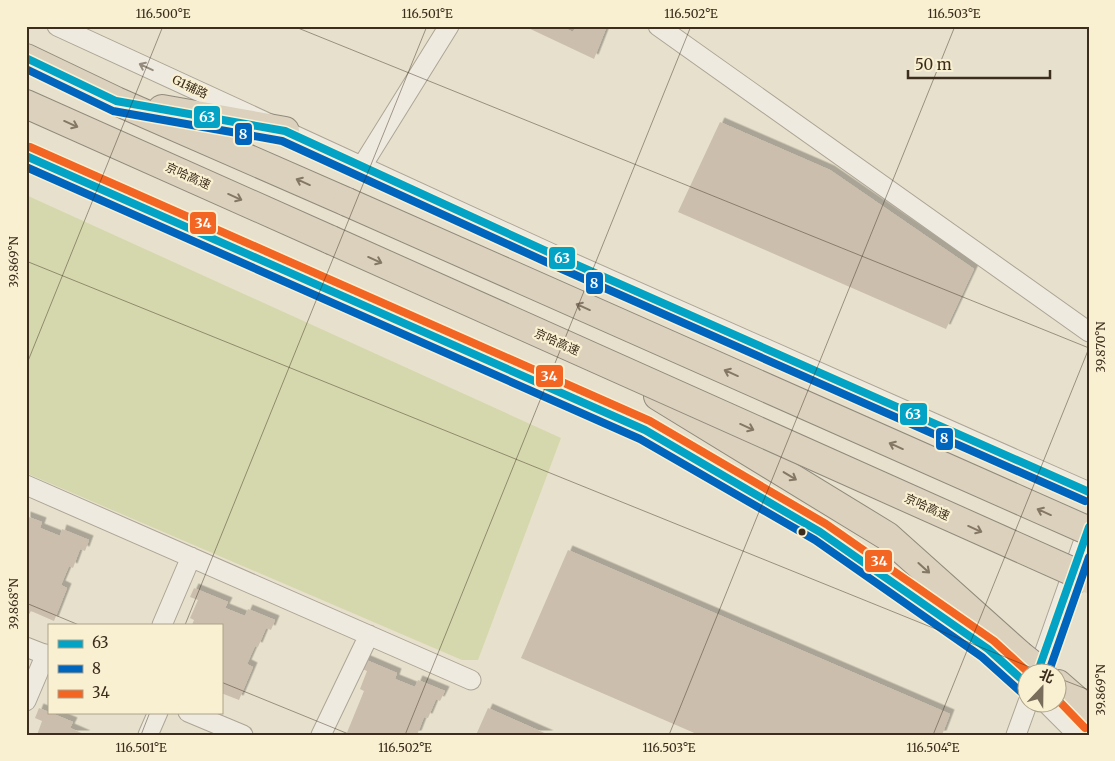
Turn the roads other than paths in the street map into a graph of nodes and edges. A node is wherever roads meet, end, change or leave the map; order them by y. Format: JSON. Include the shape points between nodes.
{"nodes":[{"id":1,"x":57,"y":26,"type":"edge"},
{"id":2,"x":449,"y":26,"type":"edge"},
{"id":3,"x":658,"y":26,"type":"edge"},
{"id":4,"x":26,"y":58,"type":"edge"},
{"id":5,"x":116,"y":100,"type":"junction"},
{"id":6,"x":26,"y":104,"type":"edge"},
{"id":7,"x":285,"y":131,"type":"junction"},
{"id":8,"x":26,"y":156,"type":"edge"},
{"id":9,"x":362,"y":166,"type":"junction"},
{"id":10,"x":1089,"y":332,"type":"edge"},
{"id":11,"x":599,"y":360,"type":"junction"},
{"id":12,"x":26,"y":485,"type":"edge"},
{"id":13,"x":1089,"y":492,"type":"edge"},
{"id":14,"x":1089,"y":526,"type":"edge"},
{"id":15,"x":1089,"y":531,"type":"edge"},
{"id":16,"x":191,"y":558,"type":"junction"},
{"id":17,"x":1089,"y":579,"type":"edge"},
{"id":18,"x":162,"y":624,"type":"edge"},
{"id":19,"x":369,"y":635,"type":"junction"},
{"id":20,"x":26,"y":646,"type":"edge"},
{"id":21,"x":47,"y":655,"type":"edge"},
{"id":22,"x":1028,"y":664,"type":"edge"},
{"id":23,"x":1048,"y":664,"type":"edge"},
{"id":24,"x":1018,"y":676,"type":"edge"},
{"id":25,"x":471,"y":680,"type":"dead end"},
{"id":26,"x":1068,"y":696,"type":"edge"},
{"id":27,"x":26,"y":701,"type":"edge"},
{"id":28,"x":1089,"y":711,"type":"edge"},
{"id":29,"x":157,"y":714,"type":"edge"},
{"id":30,"x":192,"y":714,"type":"edge"},
{"id":31,"x":1024,"y":714,"type":"edge"},
{"id":32,"x":1065,"y":714,"type":"edge"},
{"id":33,"x":234,"y":733,"type":"edge"},
{"id":34,"x":148,"y":735,"type":"edge"},
{"id":35,"x":321,"y":735,"type":"edge"},
{"id":36,"x":1016,"y":735,"type":"edge"},
{"id":37,"x":1078,"y":735,"type":"edge"}],
"edges":[{"from":7,"to":1,"type":"street","name":"G1辅路","one_way":true},
{"from":2,"to":9,"type":"street"},
{"from":3,"to":10,"type":"street"},
{"from":4,"to":5,"type":"highway"},
{"from":5,"to":7,"type":"highway"},
{"from":15,"to":5,"type":"highway","one_way":true,"bridge":true},
{"from":6,"to":11,"type":"highway","name":"京哈高速","one_way":true,"bridge":true},
{"from":7,"to":9,"type":"street","name":"G1辅路"},
{"from":8,"to":24,"type":"street","via":[[645,430],[820,532],[988,649]]},
{"from":9,"to":13,"type":"street","name":"G1辅路"},
{"from":11,"to":17,"type":"highway","name":"京哈高速","one_way":true,"bridge":true},
{"from":11,"to":22,"type":"highway","one_way":true,"via":[[887,536]]},
{"from":12,"to":16,"type":"street"},
{"from":14,"to":23,"type":"street"},
{"from":16,"to":18,"type":"street"},
{"from":16,"to":19,"type":"street"},
{"from":19,"to":25,"type":"street"},
{"from":19,"to":35,"type":"street"},
{"from":20,"to":21,"type":"street"},
{"from":21,"to":27,"type":"street"},
{"from":26,"to":28,"type":"highway"},
{"from":29,"to":34,"type":"street"},
{"from":30,"to":33,"type":"street"},
{"from":31,"to":36,"type":"street"},
{"from":32,"to":37,"type":"street"}]}
